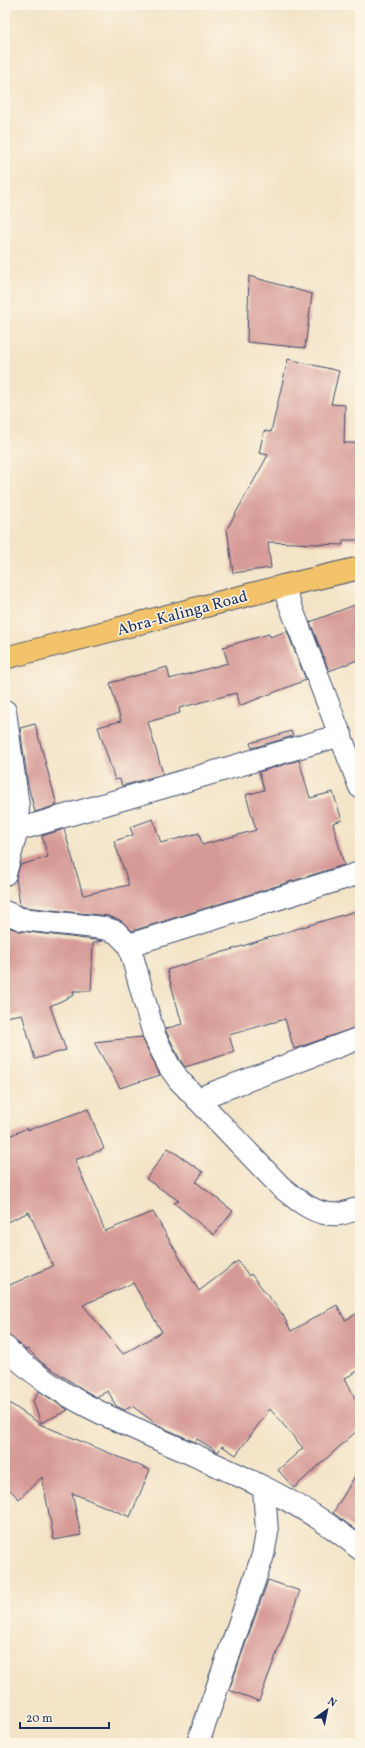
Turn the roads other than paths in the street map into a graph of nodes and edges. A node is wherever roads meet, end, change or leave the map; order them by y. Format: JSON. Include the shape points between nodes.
{"nodes":[{"id":1,"x":360,"y":568,"type":"edge"},
{"id":2,"x":284,"y":586,"type":"junction"},
{"id":3,"x":5,"y":658,"type":"edge"},
{"id":4,"x":5,"y":711,"type":"edge"},
{"id":5,"x":341,"y":735,"type":"junction"},
{"id":6,"x":360,"y":787,"type":"edge"},
{"id":7,"x":17,"y":830,"type":"junction"},
{"id":8,"x":360,"y":873,"type":"edge"},
{"id":9,"x":5,"y":874,"type":"edge"},
{"id":10,"x":5,"y":912,"type":"edge"},
{"id":11,"x":129,"y":945,"type":"junction"},
{"id":12,"x":360,"y":1038,"type":"edge"},
{"id":13,"x":197,"y":1099,"type":"junction"},
{"id":14,"x":360,"y":1208,"type":"edge"},
{"id":15,"x":5,"y":1347,"type":"edge"},
{"id":16,"x":264,"y":1488,"type":"junction"},
{"id":17,"x":360,"y":1549,"type":"edge"},
{"id":18,"x":198,"y":1743,"type":"edge"}],
"edges":[{"from":1,"to":2,"type":"main road","name":"Abra-Kalinga Road"},
{"from":2,"to":3,"type":"main road","name":"Abra-Kalinga Road"},
{"from":2,"to":5,"type":"street"},
{"from":4,"to":7,"type":"street","via":[[18,806]]},
{"from":5,"to":6,"type":"street"},
{"from":5,"to":7,"type":"street"},
{"from":7,"to":9,"type":"street"},
{"from":8,"to":11,"type":"street"},
{"from":10,"to":11,"type":"street","via":[[21,919],[104,928],[116,932]]},
{"from":11,"to":13,"type":"street","via":[[159,1047],[169,1066]]},
{"from":12,"to":13,"type":"street"},
{"from":13,"to":14,"type":"street","via":[[293,1197],[320,1212],[338,1214]]},
{"from":15,"to":16,"type":"street","via":[[55,1388],[93,1410]]},
{"from":16,"to":17,"type":"street","via":[[309,1512]]},
{"from":16,"to":18,"type":"street","via":[[267,1533],[263,1555]]}]}
